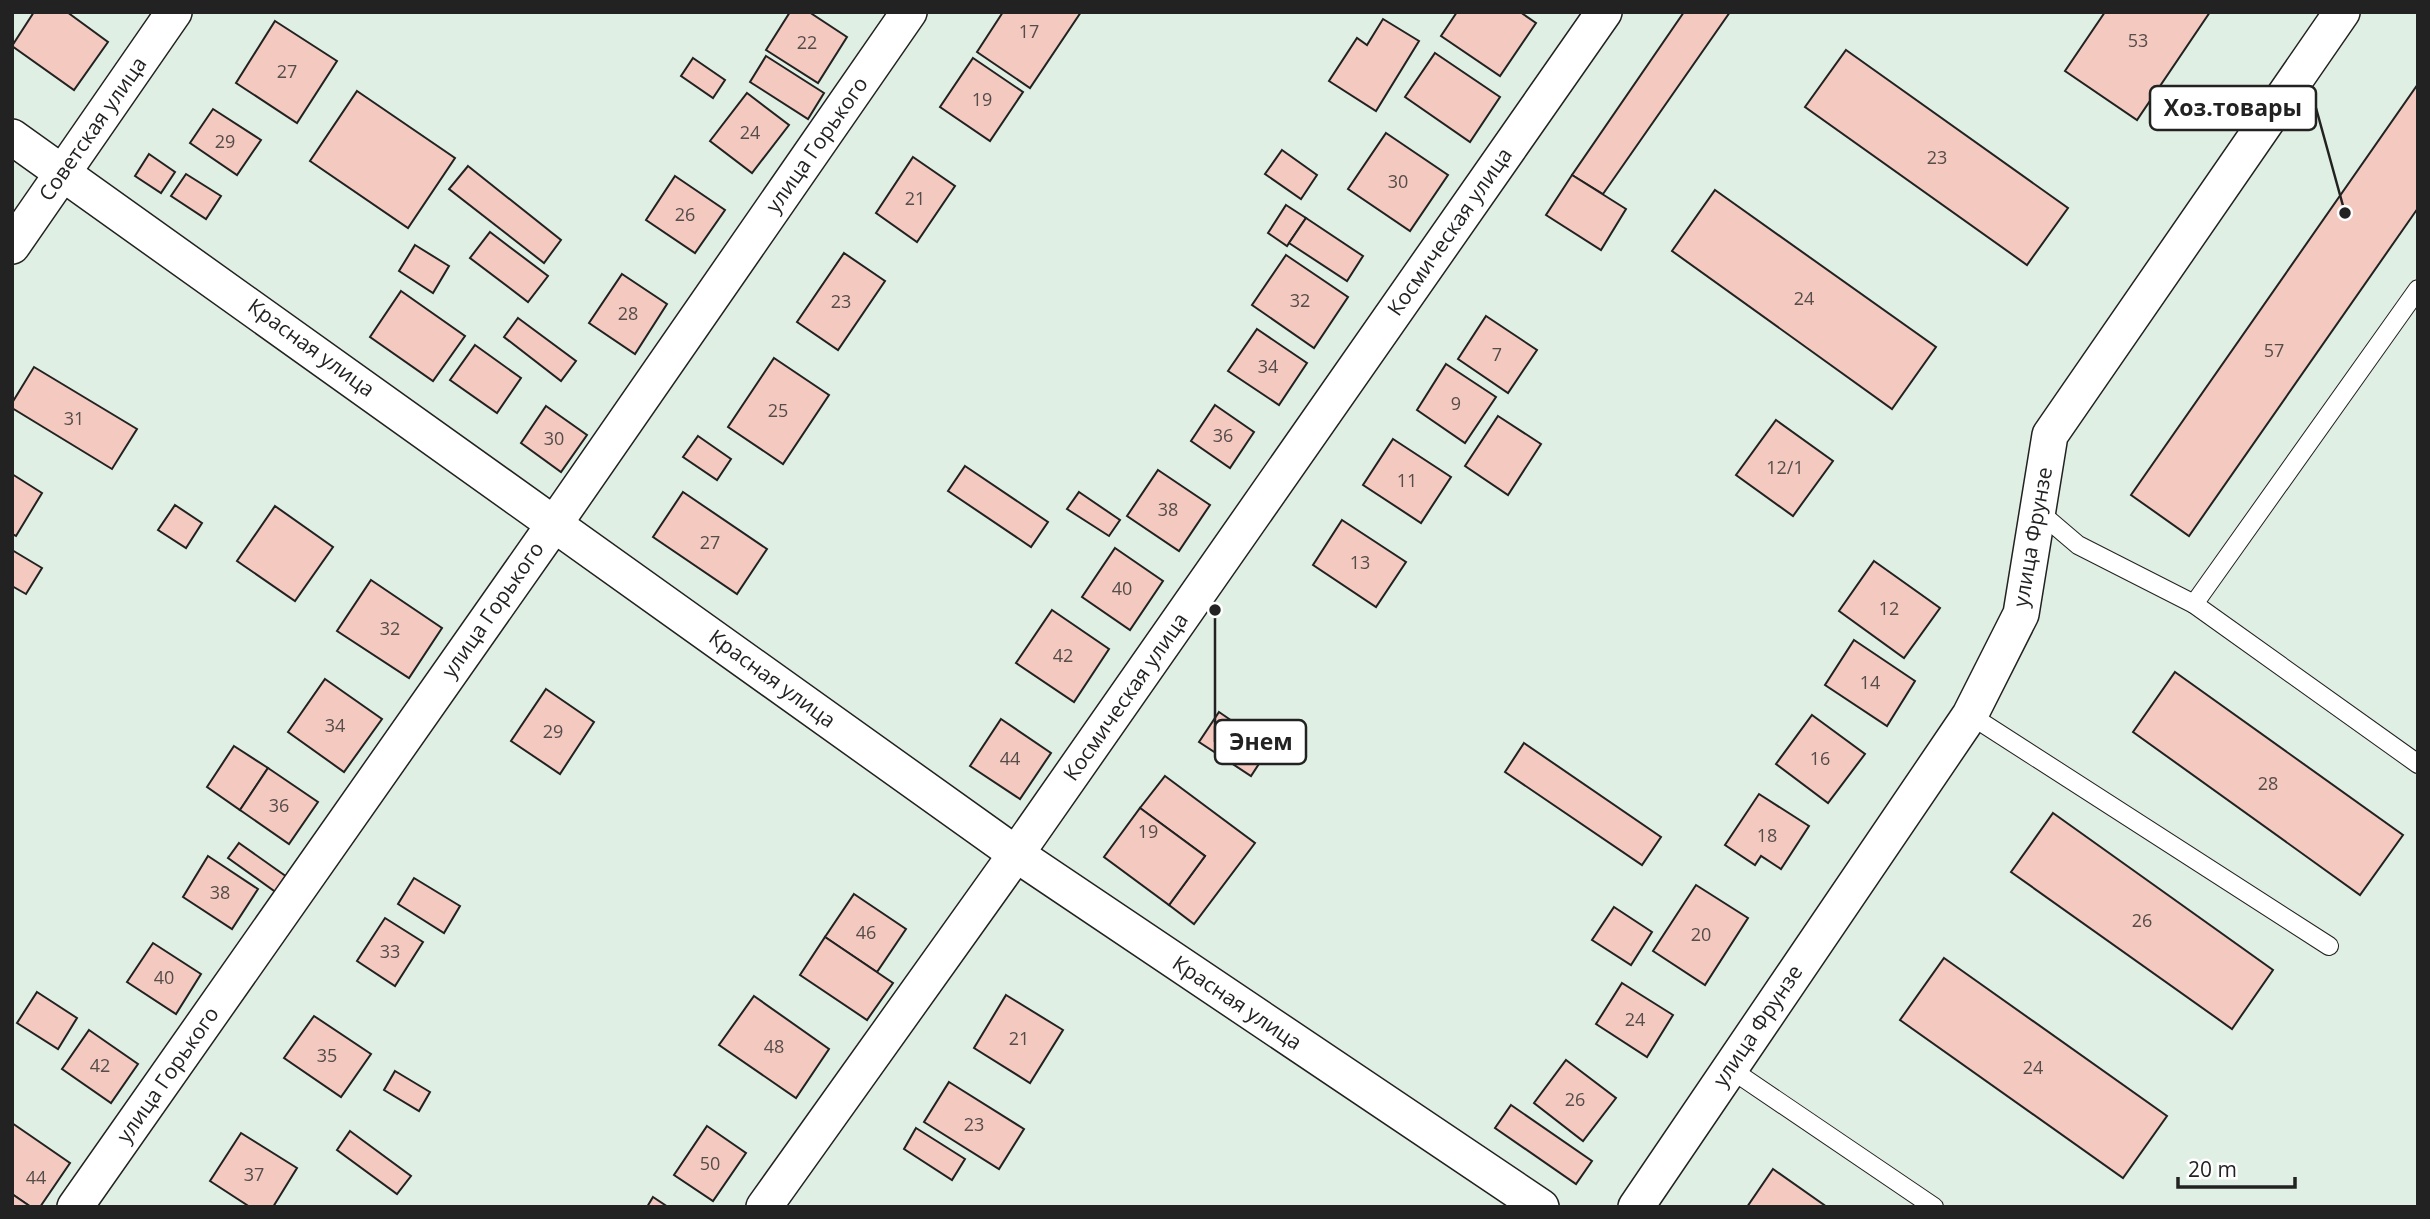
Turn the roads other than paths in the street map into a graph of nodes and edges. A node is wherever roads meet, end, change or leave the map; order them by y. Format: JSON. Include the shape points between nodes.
{"nodes":[{"id":1,"x":174,"y":12,"type":"edge"},
{"id":2,"x":909,"y":12,"type":"edge"},
{"id":3,"x":1604,"y":12,"type":"edge"},
{"id":4,"x":2342,"y":12,"type":"edge"},
{"id":5,"x":12,"y":136,"type":"edge"},
{"id":6,"x":64,"y":172,"type":"junction"},
{"id":7,"x":12,"y":246,"type":"edge"},
{"id":8,"x":2418,"y":289,"type":"edge"},
{"id":9,"x":2038,"y":511,"type":"junction"},
{"id":10,"x":555,"y":523,"type":"junction"},
{"id":11,"x":2194,"y":604,"type":"junction"},
{"id":12,"x":1970,"y":715,"type":"junction"},
{"id":13,"x":2418,"y":764,"type":"edge"},
{"id":14,"x":1016,"y":854,"type":"junction"},
{"id":15,"x":2329,"y":946,"type":"dead end"},
{"id":16,"x":1729,"y":1068,"type":"junction"},
{"id":17,"x":75,"y":1207,"type":"edge"},
{"id":18,"x":764,"y":1207,"type":"edge"},
{"id":19,"x":1541,"y":1207,"type":"edge"},
{"id":20,"x":1636,"y":1207,"type":"edge"},
{"id":21,"x":1934,"y":1207,"type":"edge"}],
"edges":[{"from":1,"to":6,"type":"street","name":"Советская улица"},
{"from":2,"to":10,"type":"street","name":"улица Горького"},
{"from":3,"to":14,"type":"street","name":"Космическая улица"},
{"from":4,"to":9,"type":"street","name":"улица Фрунзе","via":[[2050,435]]},
{"from":5,"to":6,"type":"street","name":"Красная улица"},
{"from":6,"to":7,"type":"street","name":"Советская улица"},
{"from":6,"to":10,"type":"street","name":"Красная улица"},
{"from":8,"to":11,"type":"lane"},
{"from":9,"to":11,"type":"lane","via":[[2078,545]]},
{"from":9,"to":12,"type":"street","name":"улица Фрунзе","via":[[2021,614]]},
{"from":10,"to":14,"type":"street","name":"Красная улица"},
{"from":10,"to":17,"type":"street","name":"улица Горького"},
{"from":11,"to":13,"type":"lane"},
{"from":12,"to":15,"type":"lane"},
{"from":12,"to":16,"type":"street","name":"улица Фрунзе"},
{"from":14,"to":18,"type":"street","name":"Космическая улица"},
{"from":14,"to":19,"type":"street","name":"Красная улица"},
{"from":16,"to":20,"type":"street","name":"улица Фрунзе"},
{"from":16,"to":21,"type":"lane"}]}
